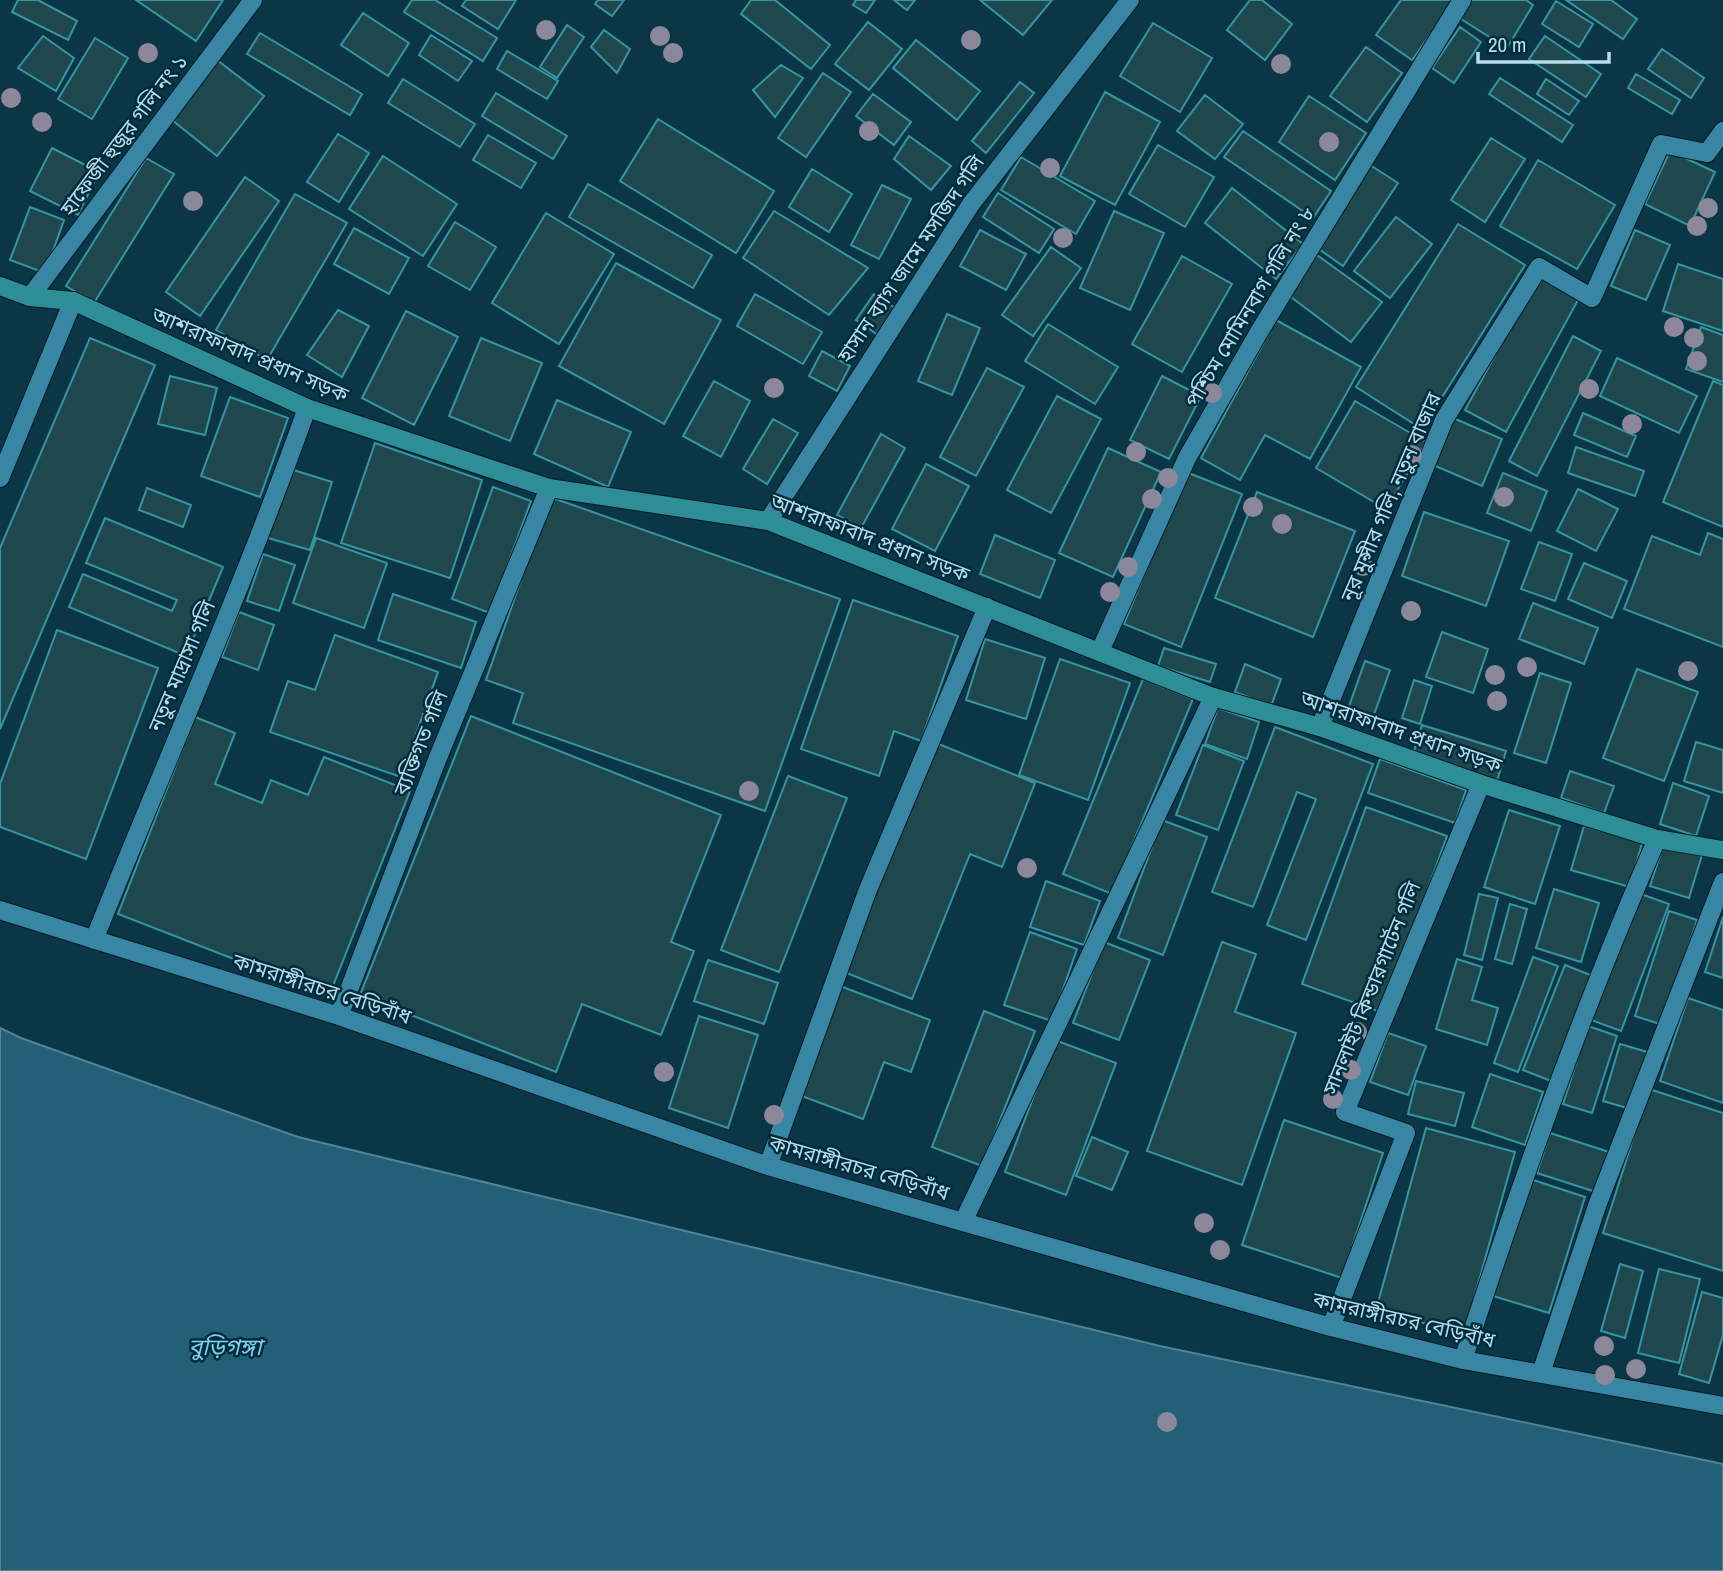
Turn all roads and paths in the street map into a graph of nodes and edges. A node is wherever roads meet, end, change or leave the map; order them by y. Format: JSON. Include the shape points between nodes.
{"nodes":[{"id":1,"x":253,"y":0,"type":"edge"},
{"id":2,"x":1130,"y":0,"type":"edge"},
{"id":3,"x":1462,"y":0,"type":"edge"},
{"id":4,"x":1723,"y":131,"type":"edge"},
{"id":5,"x":0,"y":286,"type":"edge"},
{"id":6,"x":30,"y":297,"type":"junction"},
{"id":7,"x":73,"y":301,"type":"junction"},
{"id":8,"x":307,"y":408,"type":"junction"},
{"id":9,"x":0,"y":478,"type":"edge"},
{"id":10,"x":549,"y":488,"type":"junction"},
{"id":11,"x":768,"y":521,"type":"junction"},
{"id":12,"x":987,"y":607,"type":"junction"},
{"id":13,"x":1100,"y":651,"type":"junction"},
{"id":14,"x":1213,"y":697,"type":"junction"},
{"id":15,"x":1320,"y":727,"type":"junction"},
{"id":16,"x":1481,"y":784,"type":"junction"},
{"id":17,"x":1657,"y":839,"type":"junction"},
{"id":18,"x":1723,"y":850,"type":"edge"},
{"id":19,"x":1723,"y":881,"type":"edge"},
{"id":20,"x":0,"y":911,"type":"edge"},
{"id":21,"x":94,"y":940,"type":"junction"},
{"id":22,"x":339,"y":1016,"type":"junction"},
{"id":23,"x":768,"y":1166,"type":"junction"},
{"id":24,"x":963,"y":1222,"type":"junction"},
{"id":25,"x":1331,"y":1327,"type":"junction"},
{"id":26,"x":1463,"y":1360,"type":"junction"},
{"id":27,"x":1541,"y":1373,"type":"junction"},
{"id":28,"x":1723,"y":1406,"type":"edge"}],
"edges":[{"from":1,"to":6,"type":"street","name":"হাফেজী হুজুর গলি নং ১"},
{"from":2,"to":11,"type":"street","name":"হাসান ব্যাগ জামে মসজিদ গলি","via":[[971,204]]},
{"from":3,"to":13,"type":"street","name":"পশ্চিম মোমিনবাগ গলি নং ৮","via":[[1187,458]]},
{"from":4,"to":15,"type":"street","name":"নূর মুন্সীর গলি, নতুন বাজার","via":[[1707,153],[1661,144],[1592,298],[1539,267],[1444,420]]},
{"from":5,"to":6,"type":"street","name":"আশরাফাবাদ প্রধান সড়ক"},
{"from":6,"to":7,"type":"street","name":"আশরাফাবাদ প্রধান সড়ক"},
{"from":7,"to":8,"type":"street","name":"আশরাফাবাদ প্রধান সড়ক"},
{"from":7,"to":9,"type":"street"},
{"from":8,"to":10,"type":"street","name":"আশরাফাবাদ প্রধান সড়ক"},
{"from":8,"to":21,"type":"street","name":"নতুন মাদ্রাসা গলি","via":[[257,547]]},
{"from":10,"to":11,"type":"street","name":"আশরাফাবাদ প্রধান সড়ক"},
{"from":10,"to":22,"type":"street","name":"ব্যক্তিগত গলি","via":[[437,760]]},
{"from":11,"to":12,"type":"street","name":"আশরাফাবাদ প্রধান সড়ক"},
{"from":12,"to":13,"type":"street","name":"আশরাফাবাদ প্রধান সড়ক"},
{"from":12,"to":23,"type":"street","via":[[867,892]]},
{"from":13,"to":14,"type":"street","name":"আশরাফাবাদ প্রধান সড়ক"},
{"from":14,"to":15,"type":"street","name":"আশরাফাবাদ প্রধান সড়ক"},
{"from":14,"to":24,"type":"street"},
{"from":15,"to":16,"type":"street","name":"আশরাফাবাদ প্রধান সড়ক"},
{"from":16,"to":17,"type":"street","name":"আশরাফাবাদ প্রধান সড়ক"},
{"from":16,"to":25,"type":"street","name":"সানলাইট কিন্ডারগার্টেন গলি","via":[[1345,1112],[1406,1133]]},
{"from":17,"to":18,"type":"street","name":"আশরাফাবাদ প্রধান সড়ক"},
{"from":17,"to":26,"type":"street","via":[[1607,952],[1530,1156]]},
{"from":19,"to":27,"type":"street","via":[[1598,1203]]},
{"from":20,"to":21,"type":"street","name":"কামরাঙ্গীরচর বেড়িবাঁধ"},
{"from":21,"to":22,"type":"street","name":"কামরাঙ্গীরচর বেড়িবাঁধ"},
{"from":22,"to":23,"type":"street","name":"কামরাঙ্গীরচর বেড়িবাঁধ"},
{"from":23,"to":24,"type":"street","name":"কামরাঙ্গীরচর বেড়িবাঁধ"},
{"from":24,"to":25,"type":"street","name":"কামরাঙ্গীরচর বেড়িবাঁধ"},
{"from":25,"to":26,"type":"street","name":"কামরাঙ্গীরচর বেড়িবাঁধ"},
{"from":26,"to":27,"type":"street","name":"কামরাঙ্গীরচর বেড়িবাঁধ"},
{"from":27,"to":28,"type":"street","name":"কামরাঙ্গীরচর বেড়িবাঁধ"}]}
